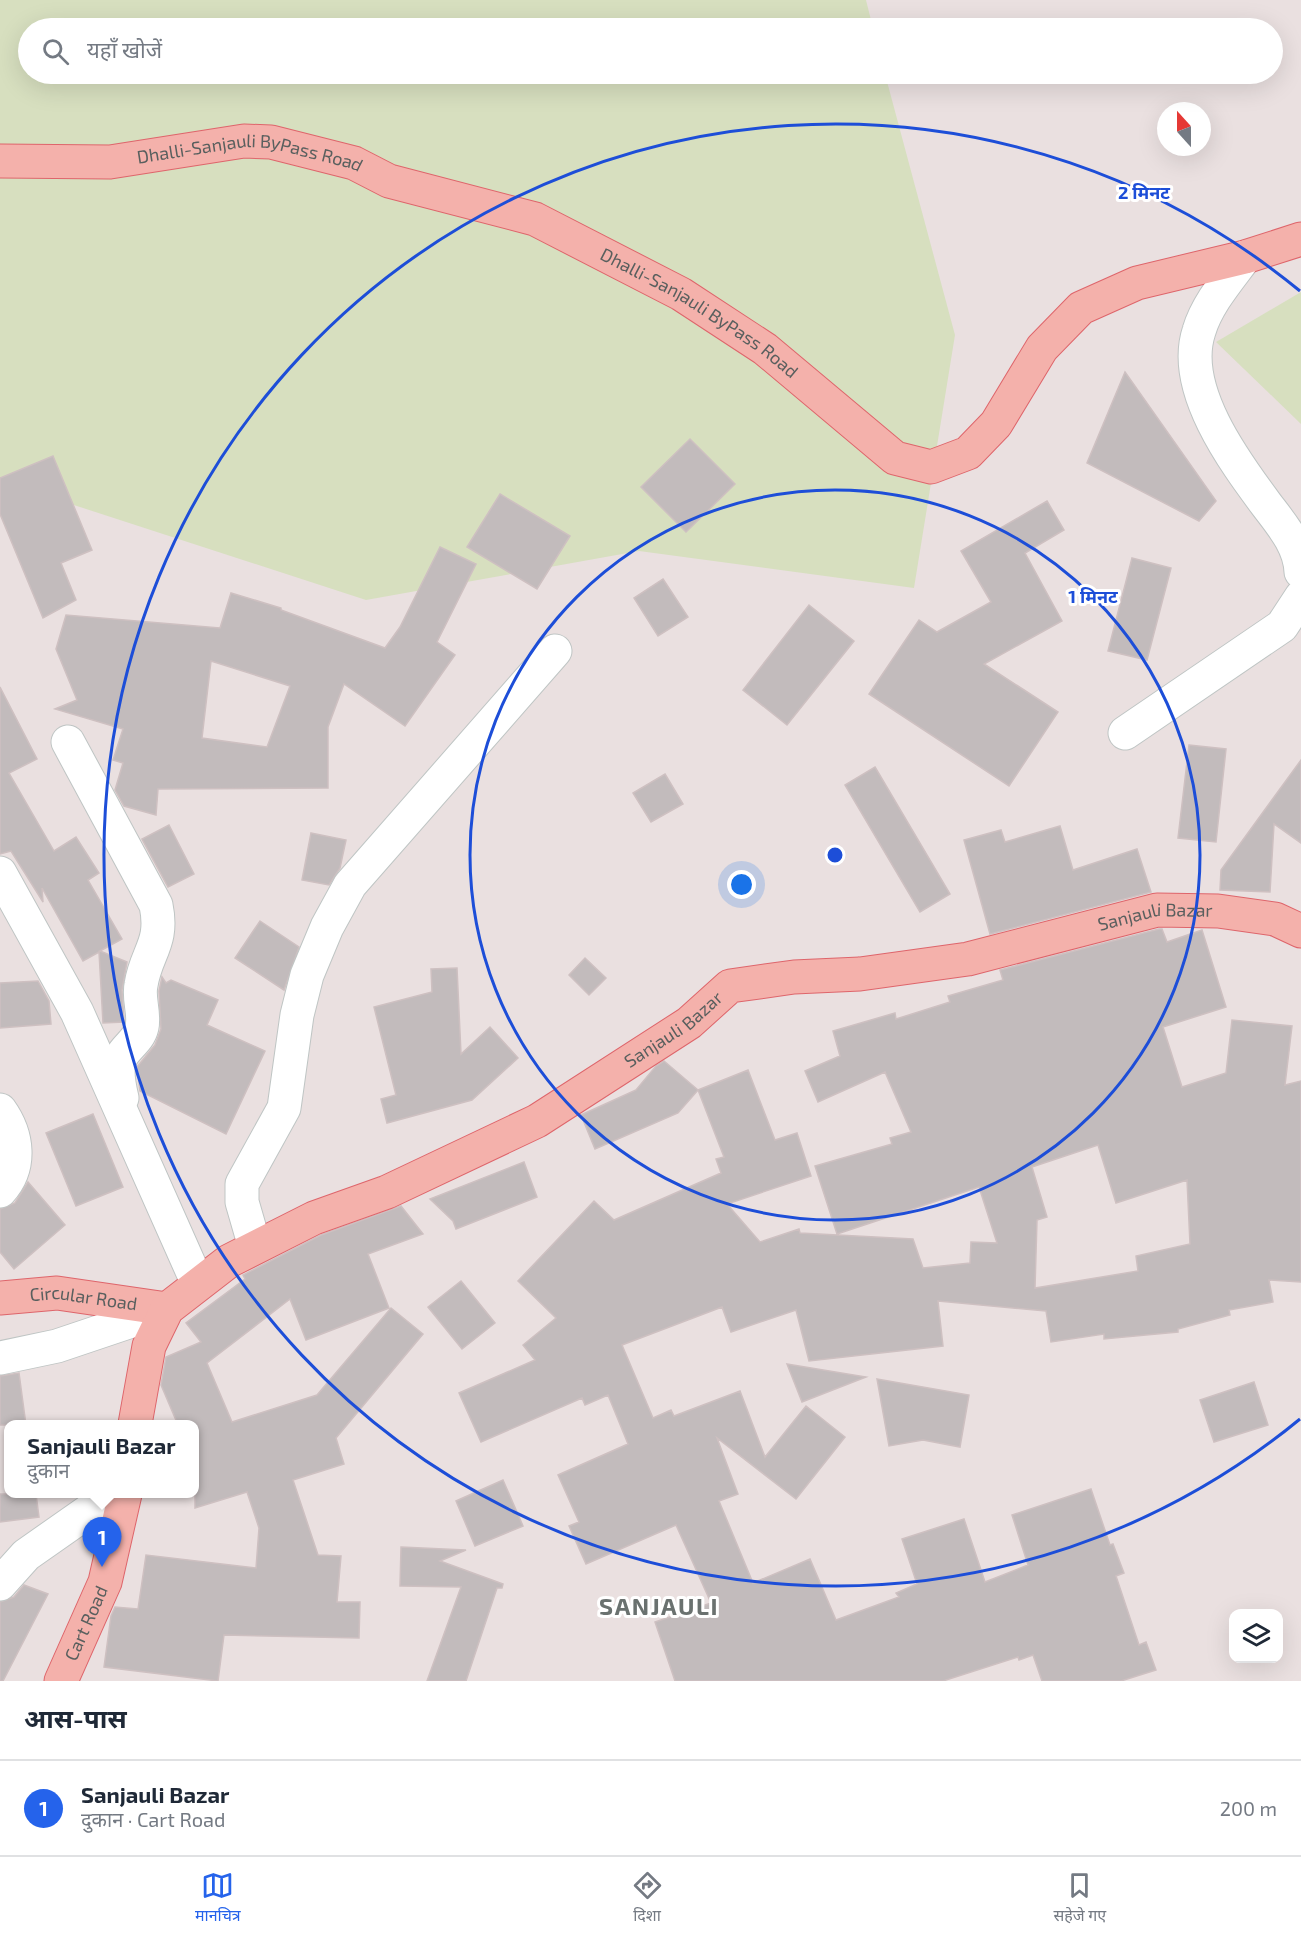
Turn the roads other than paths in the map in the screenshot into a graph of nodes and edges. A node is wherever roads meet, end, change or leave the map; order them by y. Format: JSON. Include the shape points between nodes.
{"nodes":[{"id":1,"x":0,"y":161,"type":"edge"},
{"id":2,"x":1301,"y":239,"type":"edge"},
{"id":3,"x":1245,"y":257,"type":"junction"},
{"id":4,"x":1301,"y":572,"type":"edge"},
{"id":5,"x":1301,"y":597,"type":"edge"},
{"id":6,"x":555,"y":651,"type":"dead end"},
{"id":7,"x":1125,"y":733,"type":"dead end"},
{"id":8,"x":68,"y":742,"type":"dead end"},
{"id":9,"x":0,"y":873,"type":"edge"},
{"id":10,"x":1301,"y":931,"type":"edge"},
{"id":11,"x":0,"y":1110,"type":"edge"},
{"id":12,"x":128,"y":1126,"type":"junction"},
{"id":13,"x":0,"y":1191,"type":"edge"},
{"id":14,"x":255,"y":1247,"type":"junction"},
{"id":15,"x":198,"y":1284,"type":"junction"},
{"id":16,"x":0,"y":1298,"type":"edge"},
{"id":17,"x":167,"y":1309,"type":"junction"},
{"id":18,"x":0,"y":1358,"type":"edge"},
{"id":19,"x":136,"y":1420,"type":"edge"},
{"id":20,"x":107,"y":1498,"type":"edge"},
{"id":21,"x":124,"y":1498,"type":"edge"},
{"id":22,"x":0,"y":1584,"type":"edge"},
{"id":23,"x":61,"y":1681,"type":"edge"}],
"edges":[{"from":1,"to":3,"type":"main road","name":"Dhalli-Sanjauli ByPass Road","via":[[110,162],[244,141],[271,142],[354,164],[388,181],[535,219],[681,294],[765,349],[895,458],[931,467],[968,453],[996,424],[1042,348],[1081,308],[1137,283]]},
{"from":2,"to":3,"type":"main road","name":"Dhalli-Sanjauli ByPass Road"},
{"from":3,"to":4,"type":"street","via":[[1217,295],[1198,331],[1195,367],[1204,401],[1230,456],[1287,532],[1301,560]]},
{"from":5,"to":7,"type":"street","via":[[1282,626]]},
{"from":6,"to":14,"type":"street","via":[[350,885],[327,927],[307,975],[297,1015],[284,1108],[242,1184],[242,1202]]},
{"from":8,"to":12,"type":"street","via":[[156,905],[160,924],[141,983],[142,1026],[118,1067]]},
{"from":9,"to":12,"type":"street","via":[[77,1012]]},
{"from":10,"to":14,"type":"main road","name":"Sanjauli Bazar","via":[[1275,919],[1218,911],[1157,910],[968,959],[730,986],[689,1023],[537,1121],[387,1192],[314,1218]]},
{"from":11,"to":13,"type":"street","via":[[10,1124],[17,1154],[9,1181]]},
{"from":12,"to":15,"type":"street"},
{"from":14,"to":15,"type":"main road","name":"Sanjauli Bazar"},
{"from":15,"to":17,"type":"main road","name":"Sanjauli Bazar"},
{"from":16,"to":17,"type":"main road","name":"Circular Road","via":[[57,1293]]},
{"from":17,"to":18,"type":"street","via":[[57,1346]]},
{"from":17,"to":19,"type":"main road","via":[[150,1346]]},
{"from":20,"to":22,"type":"street","via":[[26,1555]]},
{"from":21,"to":23,"type":"main road","name":"Cart Road","via":[[105,1582]]}]}
